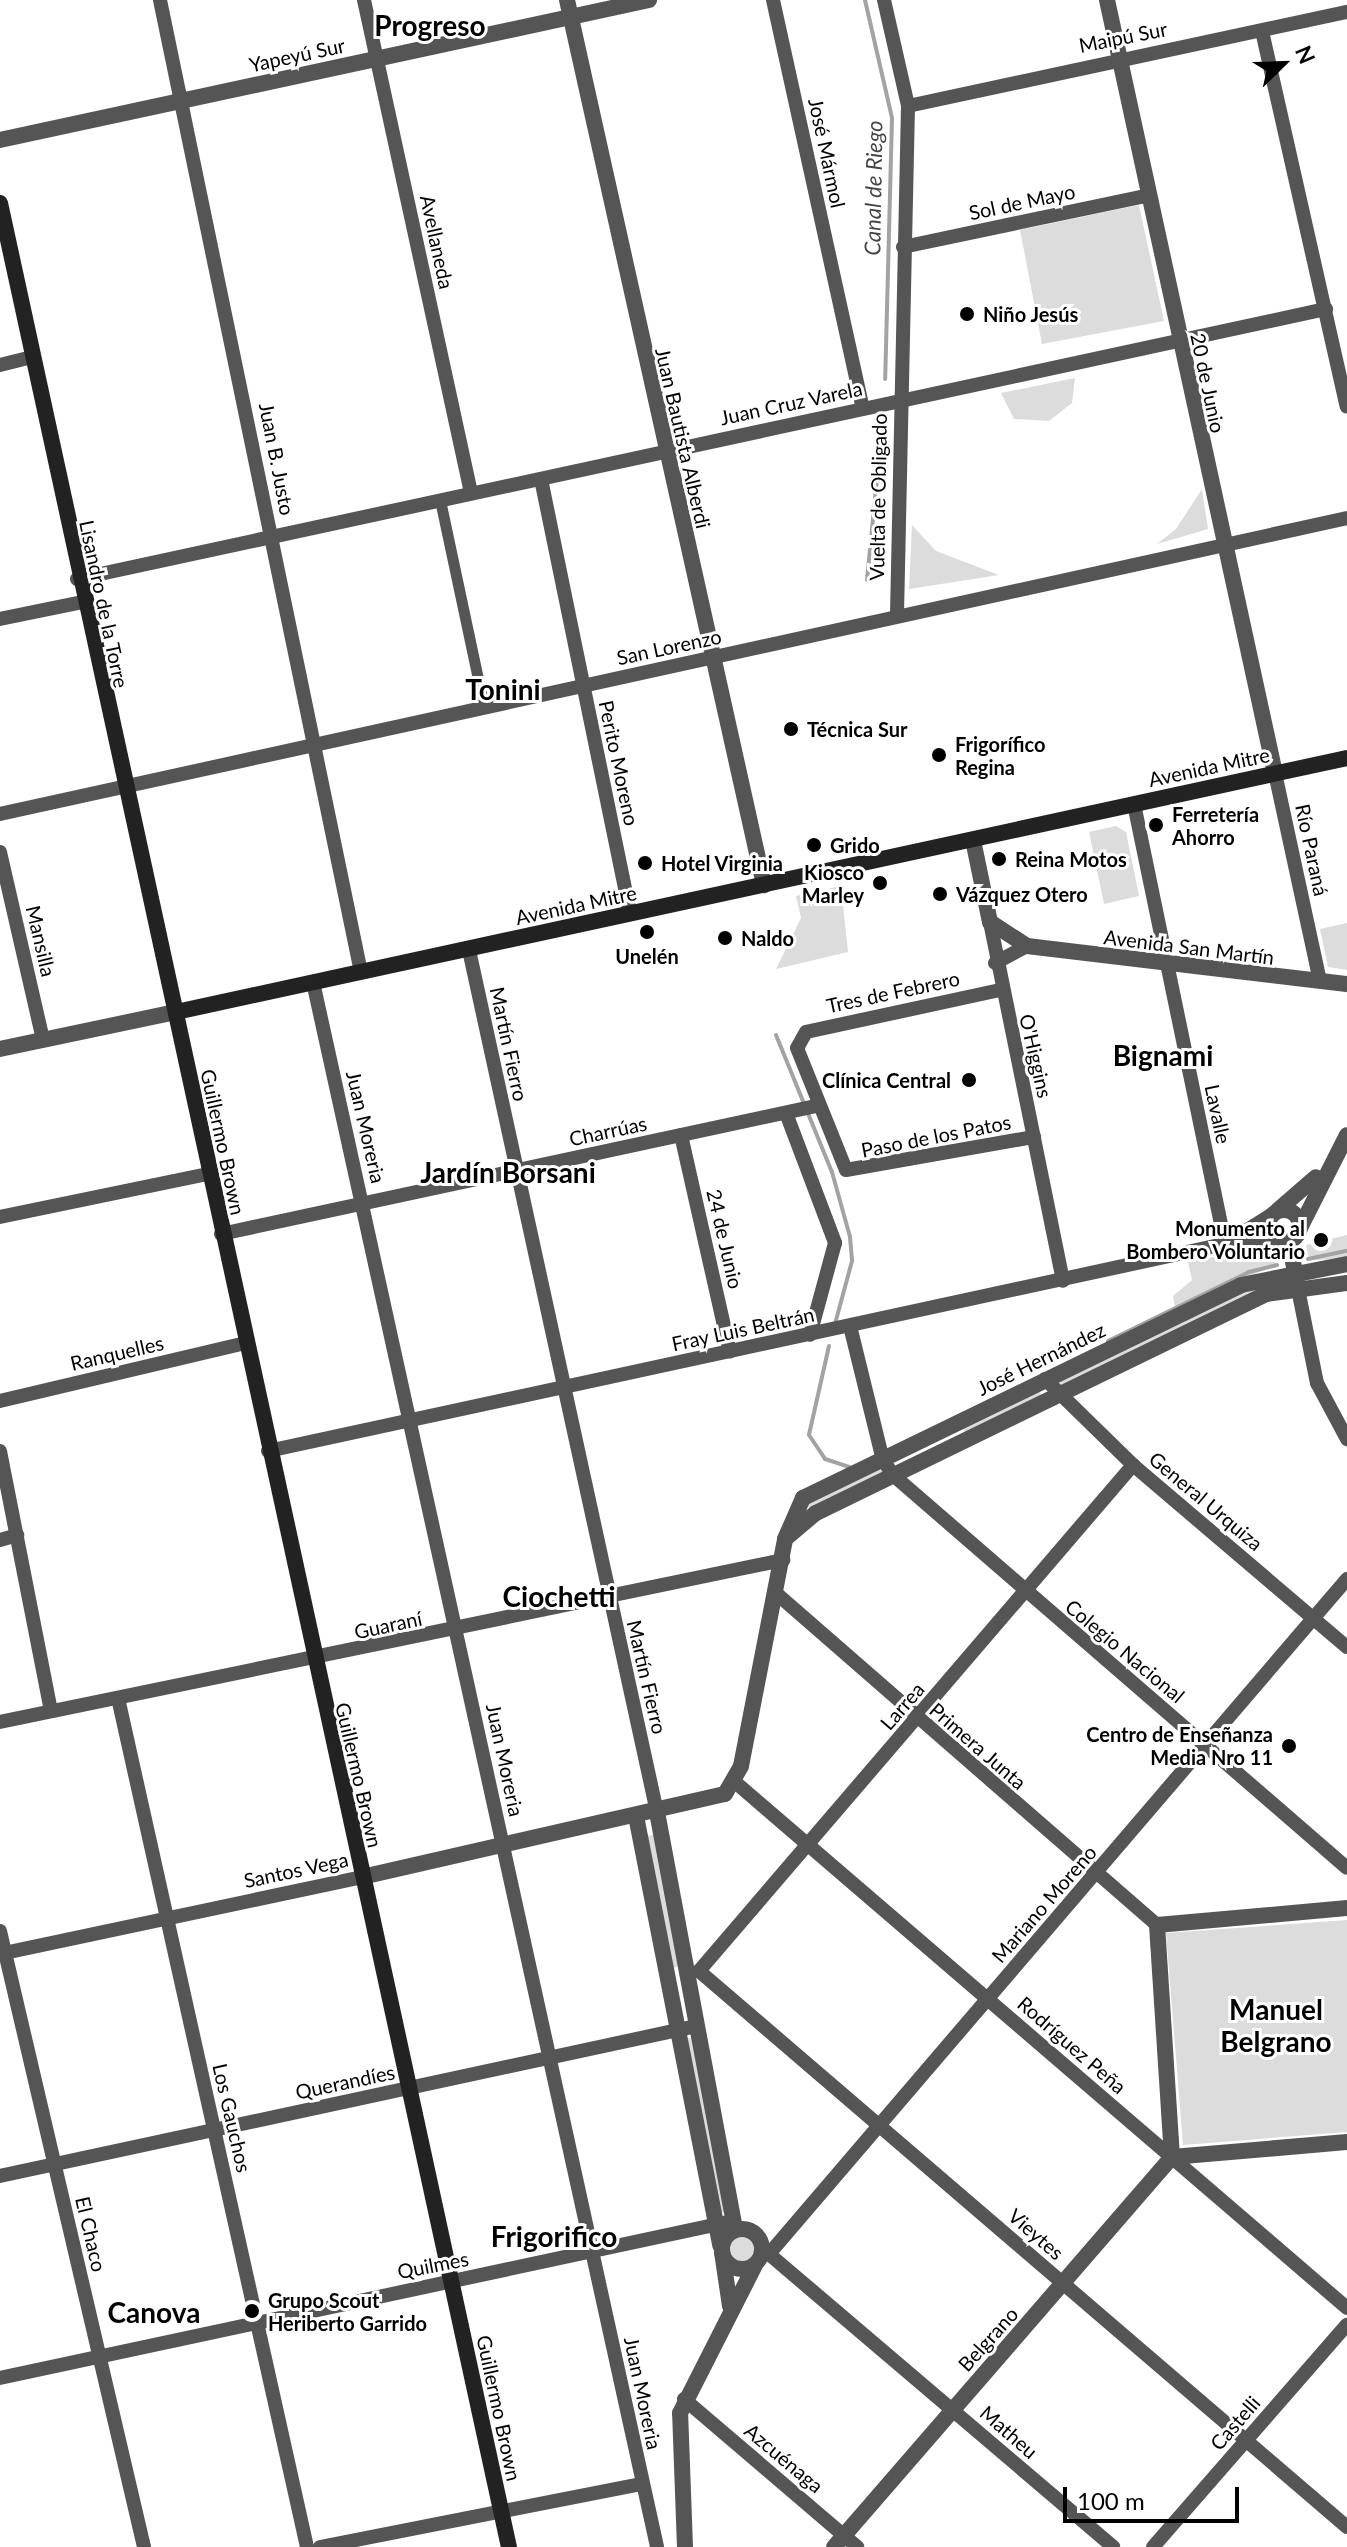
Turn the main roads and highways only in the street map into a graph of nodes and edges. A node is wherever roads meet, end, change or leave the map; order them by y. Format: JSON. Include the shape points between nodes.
{"nodes":[{"id":1,"x":0,"y":203,"type":"edge"},
{"id":2,"x":1347,"y":758,"type":"edge"},
{"id":3,"x":176,"y":1012,"type":"junction"},
{"id":4,"x":509,"y":2547,"type":"edge"}],
"edges":[{"from":1,"to":3,"type":"main road","name":"Lisandro de la Torre","via":[[77,579]]},
{"from":2,"to":3,"type":"main road","name":"Avenida Mitre"},
{"from":3,"to":4,"type":"main road","name":"Guillermo Brown","via":[[242,1344]]}]}
